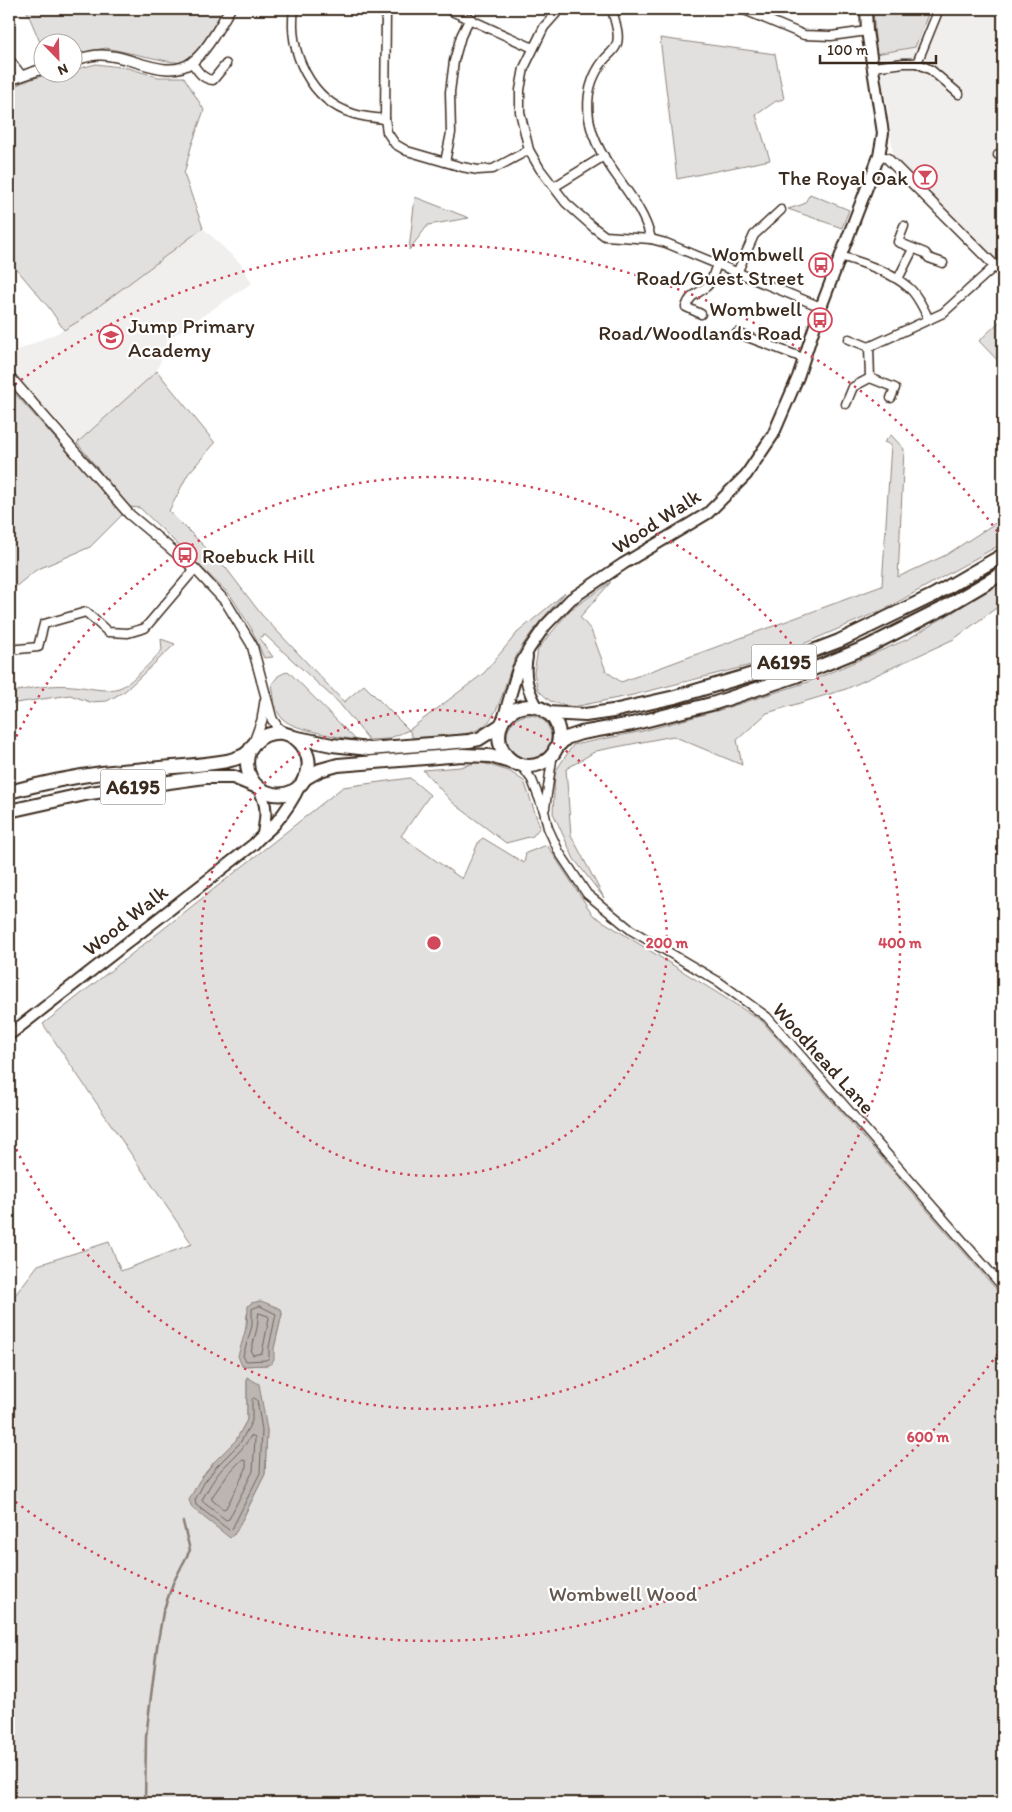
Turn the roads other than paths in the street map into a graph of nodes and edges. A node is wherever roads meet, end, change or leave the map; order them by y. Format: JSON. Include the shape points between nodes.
{"nodes":[{"id":1,"x":230,"y":9,"type":"edge"},
{"id":2,"x":294,"y":9,"type":"edge"},
{"id":3,"x":386,"y":9,"type":"edge"},
{"id":4,"x":448,"y":9,"type":"edge"},
{"id":5,"x":560,"y":9,"type":"edge"},
{"id":6,"x":612,"y":9,"type":"edge"},
{"id":7,"x":742,"y":9,"type":"edge"},
{"id":8,"x":866,"y":9,"type":"edge"},
{"id":9,"x":939,"y":9,"type":"edge"},
{"id":10,"x":470,"y":18,"type":"junction"},
{"id":11,"x":867,"y":31,"type":"junction"},
{"id":12,"x":533,"y":48,"type":"junction"},
{"id":13,"x":9,"y":59,"type":"edge"},
{"id":14,"x":82,"y":59,"type":"edge"},
{"id":15,"x":192,"y":63,"type":"junction"},
{"id":16,"x":918,"y":63,"type":"junction"},
{"id":17,"x":226,"y":64,"type":"dead end"},
{"id":18,"x":873,"y":67,"type":"junction"},
{"id":19,"x":32,"y":72,"type":"edge"},
{"id":20,"x":22,"y":76,"type":"junction"},
{"id":21,"x":9,"y":83,"type":"edge"},
{"id":22,"x":959,"y":94,"type":"dead end"},
{"id":23,"x":384,"y":119,"type":"junction"},
{"id":24,"x":529,"y":150,"type":"junction"},
{"id":25,"x":604,"y":156,"type":"junction"},
{"id":26,"x":879,"y":156,"type":"junction"},
{"id":27,"x":445,"y":162,"type":"junction"},
{"id":28,"x":554,"y":187,"type":"junction"},
{"id":29,"x":781,"y":210,"type":"dead end"},
{"id":30,"x":904,"y":226,"type":"dead end"},
{"id":31,"x":651,"y":239,"type":"junction"},
{"id":32,"x":913,"y":249,"type":"junction"},
{"id":33,"x":840,"y":256,"type":"junction"},
{"id":34,"x":943,"y":263,"type":"dead end"},
{"id":35,"x":717,"y":264,"type":"junction"},
{"id":36,"x":995,"y":266,"type":"junction"},
{"id":37,"x":737,"y":273,"type":"junction"},
{"id":38,"x":1003,"y":274,"type":"edge"},
{"id":39,"x":898,"y":280,"type":"junction"},
{"id":40,"x":821,"y":307,"type":"junction"},
{"id":41,"x":701,"y":314,"type":"dead end"},
{"id":42,"x":928,"y":320,"type":"junction"},
{"id":43,"x":737,"y":333,"type":"dead end"},
{"id":44,"x":848,"y":339,"type":"dead end"},
{"id":45,"x":869,"y":347,"type":"junction"},
{"id":46,"x":803,"y":358,"type":"junction"},
{"id":47,"x":9,"y":376,"type":"edge"},
{"id":48,"x":870,"y":378,"type":"junction"},
{"id":49,"x":891,"y":398,"type":"dead end"},
{"id":50,"x":846,"y":404,"type":"dead end"},
{"id":51,"x":1003,"y":554,"type":"edge"},
{"id":52,"x":195,"y":569,"type":"junction"},
{"id":53,"x":1003,"y":573,"type":"edge"},
{"id":54,"x":529,"y":649,"type":"junction"},
{"id":55,"x":9,"y":650,"type":"edge"},
{"id":56,"x":265,"y":696,"type":"junction"},
{"id":57,"x":542,"y":710,"type":"junction"},
{"id":58,"x":502,"y":723,"type":"junction"},
{"id":59,"x":292,"y":737,"type":"junction"},
{"id":60,"x":250,"y":750,"type":"junction"},
{"id":61,"x":554,"y":751,"type":"junction"},
{"id":62,"x":519,"y":764,"type":"junction"},
{"id":63,"x":303,"y":781,"type":"junction"},
{"id":64,"x":258,"y":788,"type":"junction"},
{"id":65,"x":9,"y":792,"type":"edge"},
{"id":66,"x":9,"y":811,"type":"edge"},
{"id":67,"x":544,"y":811,"type":"junction"},
{"id":68,"x":263,"y":834,"type":"junction"},
{"id":69,"x":9,"y":1035,"type":"edge"},
{"id":70,"x":1003,"y":1287,"type":"edge"}],
"edges":[{"from":1,"to":15,"type":"street"},
{"from":2,"to":23,"type":"street","via":[[293,40],[314,87],[324,97],[353,114]]},
{"from":3,"to":23,"type":"street"},
{"from":4,"to":10,"type":"street"},
{"from":5,"to":12,"type":"street","via":[[544,27]]},
{"from":6,"to":25,"type":"street","via":[[618,36],[616,47],[595,72],[588,104],[589,120]]},
{"from":7,"to":11,"type":"street","via":[[804,35],[831,36]]},
{"from":8,"to":11,"type":"main road","name":"Wood Walk"},
{"from":9,"to":16,"type":"street"},
{"from":10,"to":12,"type":"street"},
{"from":10,"to":27,"type":"street","via":[[454,61]]},
{"from":11,"to":18,"type":"main road","name":"Wood Walk"},
{"from":12,"to":24,"type":"street","via":[[524,68],[520,90],[520,112]]},
{"from":13,"to":20,"type":"street"},
{"from":14,"to":15,"type":"street","via":[[99,55],[166,70]]},
{"from":15,"to":17,"type":"street","via":[[207,80],[213,80]]},
{"from":16,"to":18,"type":"street"},
{"from":16,"to":22,"type":"street"},
{"from":18,"to":26,"type":"main road","name":"Wood Walk","via":[[883,133]]},
{"from":19,"to":20,"type":"street"},
{"from":20,"to":21,"type":"street"},
{"from":23,"to":27,"type":"street","via":[[395,144],[407,151]]},
{"from":24,"to":27,"type":"street","via":[[493,168],[478,170]]},
{"from":24,"to":28,"type":"street"},
{"from":25,"to":28,"type":"street"},
{"from":25,"to":31,"type":"street","via":[[628,189]]},
{"from":26,"to":33,"type":"main road","name":"Wood Walk"},
{"from":26,"to":36,"type":"street","via":[[887,158]]},
{"from":28,"to":31,"type":"street","via":[[578,216],[605,236]]},
{"from":29,"to":37,"type":"street","via":[[754,235]]},
{"from":30,"to":32,"type":"street","via":[[898,242]]},
{"from":31,"to":35,"type":"street"},
{"from":32,"to":34,"type":"street"},
{"from":32,"to":39,"type":"street"},
{"from":33,"to":39,"type":"street"},
{"from":33,"to":40,"type":"main road","name":"Wood Walk"},
{"from":35,"to":37,"type":"street"},
{"from":35,"to":41,"type":"street","via":[[708,287],[691,296],[686,305],[686,308]]},
{"from":36,"to":38,"type":"street"},
{"from":36,"to":42,"type":"street","via":[[943,313]]},
{"from":37,"to":40,"type":"street"},
{"from":39,"to":42,"type":"street","via":[[910,287]]},
{"from":40,"to":46,"type":"main road","name":"Wood Walk"},
{"from":42,"to":45,"type":"street"},
{"from":43,"to":46,"type":"street"},
{"from":44,"to":45,"type":"street"},
{"from":45,"to":48,"type":"street"},
{"from":46,"to":54,"type":"main road","name":"Wood Walk","via":[[773,436],[746,474],[708,513],[571,599],[545,626]]},
{"from":47,"to":52,"type":"street","via":[[129,514]]},
{"from":48,"to":49,"type":"street","via":[[896,388]]},
{"from":48,"to":50,"type":"street","via":[[853,386]]},
{"from":51,"to":57,"type":"highway","number":"A6195","via":[[934,595],[839,641],[753,674],[613,711],[585,715]]},
{"from":52,"to":55,"type":"street","via":[[145,628],[128,633],[108,632],[86,612],[44,624],[38,647]]},
{"from":52,"to":56,"type":"street","via":[[226,602],[252,645]]},
{"from":53,"to":61,"type":"highway","number":"A6195","via":[[867,647],[796,676],[715,703],[581,733],[566,738]]},
{"from":54,"to":57,"type":"main road","name":"Wood Walk","via":[[525,664],[527,687]]},
{"from":54,"to":58,"type":"main road","name":"Wood Walk","via":[[518,669]]},
{"from":56,"to":59,"type":"street","via":[[274,723]]},
{"from":56,"to":60,"type":"street","via":[[260,728]]},
{"from":57,"to":58,"type":"highway","number":"A6195","via":[[522,707]]},
{"from":57,"to":61,"type":"highway","via":[[554,720],[558,729]]},
{"from":58,"to":59,"type":"highway","number":"A6195","via":[[479,739],[369,749]]},
{"from":58,"to":62,"type":"highway","via":[[499,734],[503,752]]},
{"from":59,"to":60,"type":"highway","number":"A6195","via":[[269,734]]},
{"from":59,"to":63,"type":"highway","via":[[299,741],[306,753],[308,766]]},
{"from":60,"to":64,"type":"highway","via":[[247,770]]},
{"from":60,"to":65,"type":"highway","number":"A6195","via":[[235,759],[101,773]]},
{"from":61,"to":62,"type":"highway","number":"A6195","via":[[542,762],[528,766]]},
{"from":61,"to":67,"type":"street","name":"Woodhead Lane"},
{"from":62,"to":63,"type":"highway","number":"A6195","via":[[490,756],[453,755],[333,766]]},
{"from":62,"to":67,"type":"street","name":"Woodhead Lane","via":[[532,780]]},
{"from":63,"to":64,"type":"highway","number":"A6195","via":[[281,794]]},
{"from":63,"to":68,"type":"main road","name":"Wood Walk","via":[[273,826]]},
{"from":64,"to":66,"type":"highway","number":"A6195","via":[[233,777],[205,777],[90,794]]},
{"from":64,"to":68,"type":"main road","via":[[266,809]]},
{"from":67,"to":70,"type":"street","name":"Woodhead Lane","via":[[559,852],[587,894],[631,930],[719,982],[767,1017]]},
{"from":68,"to":69,"type":"main road","name":"Wood Walk"}]}
